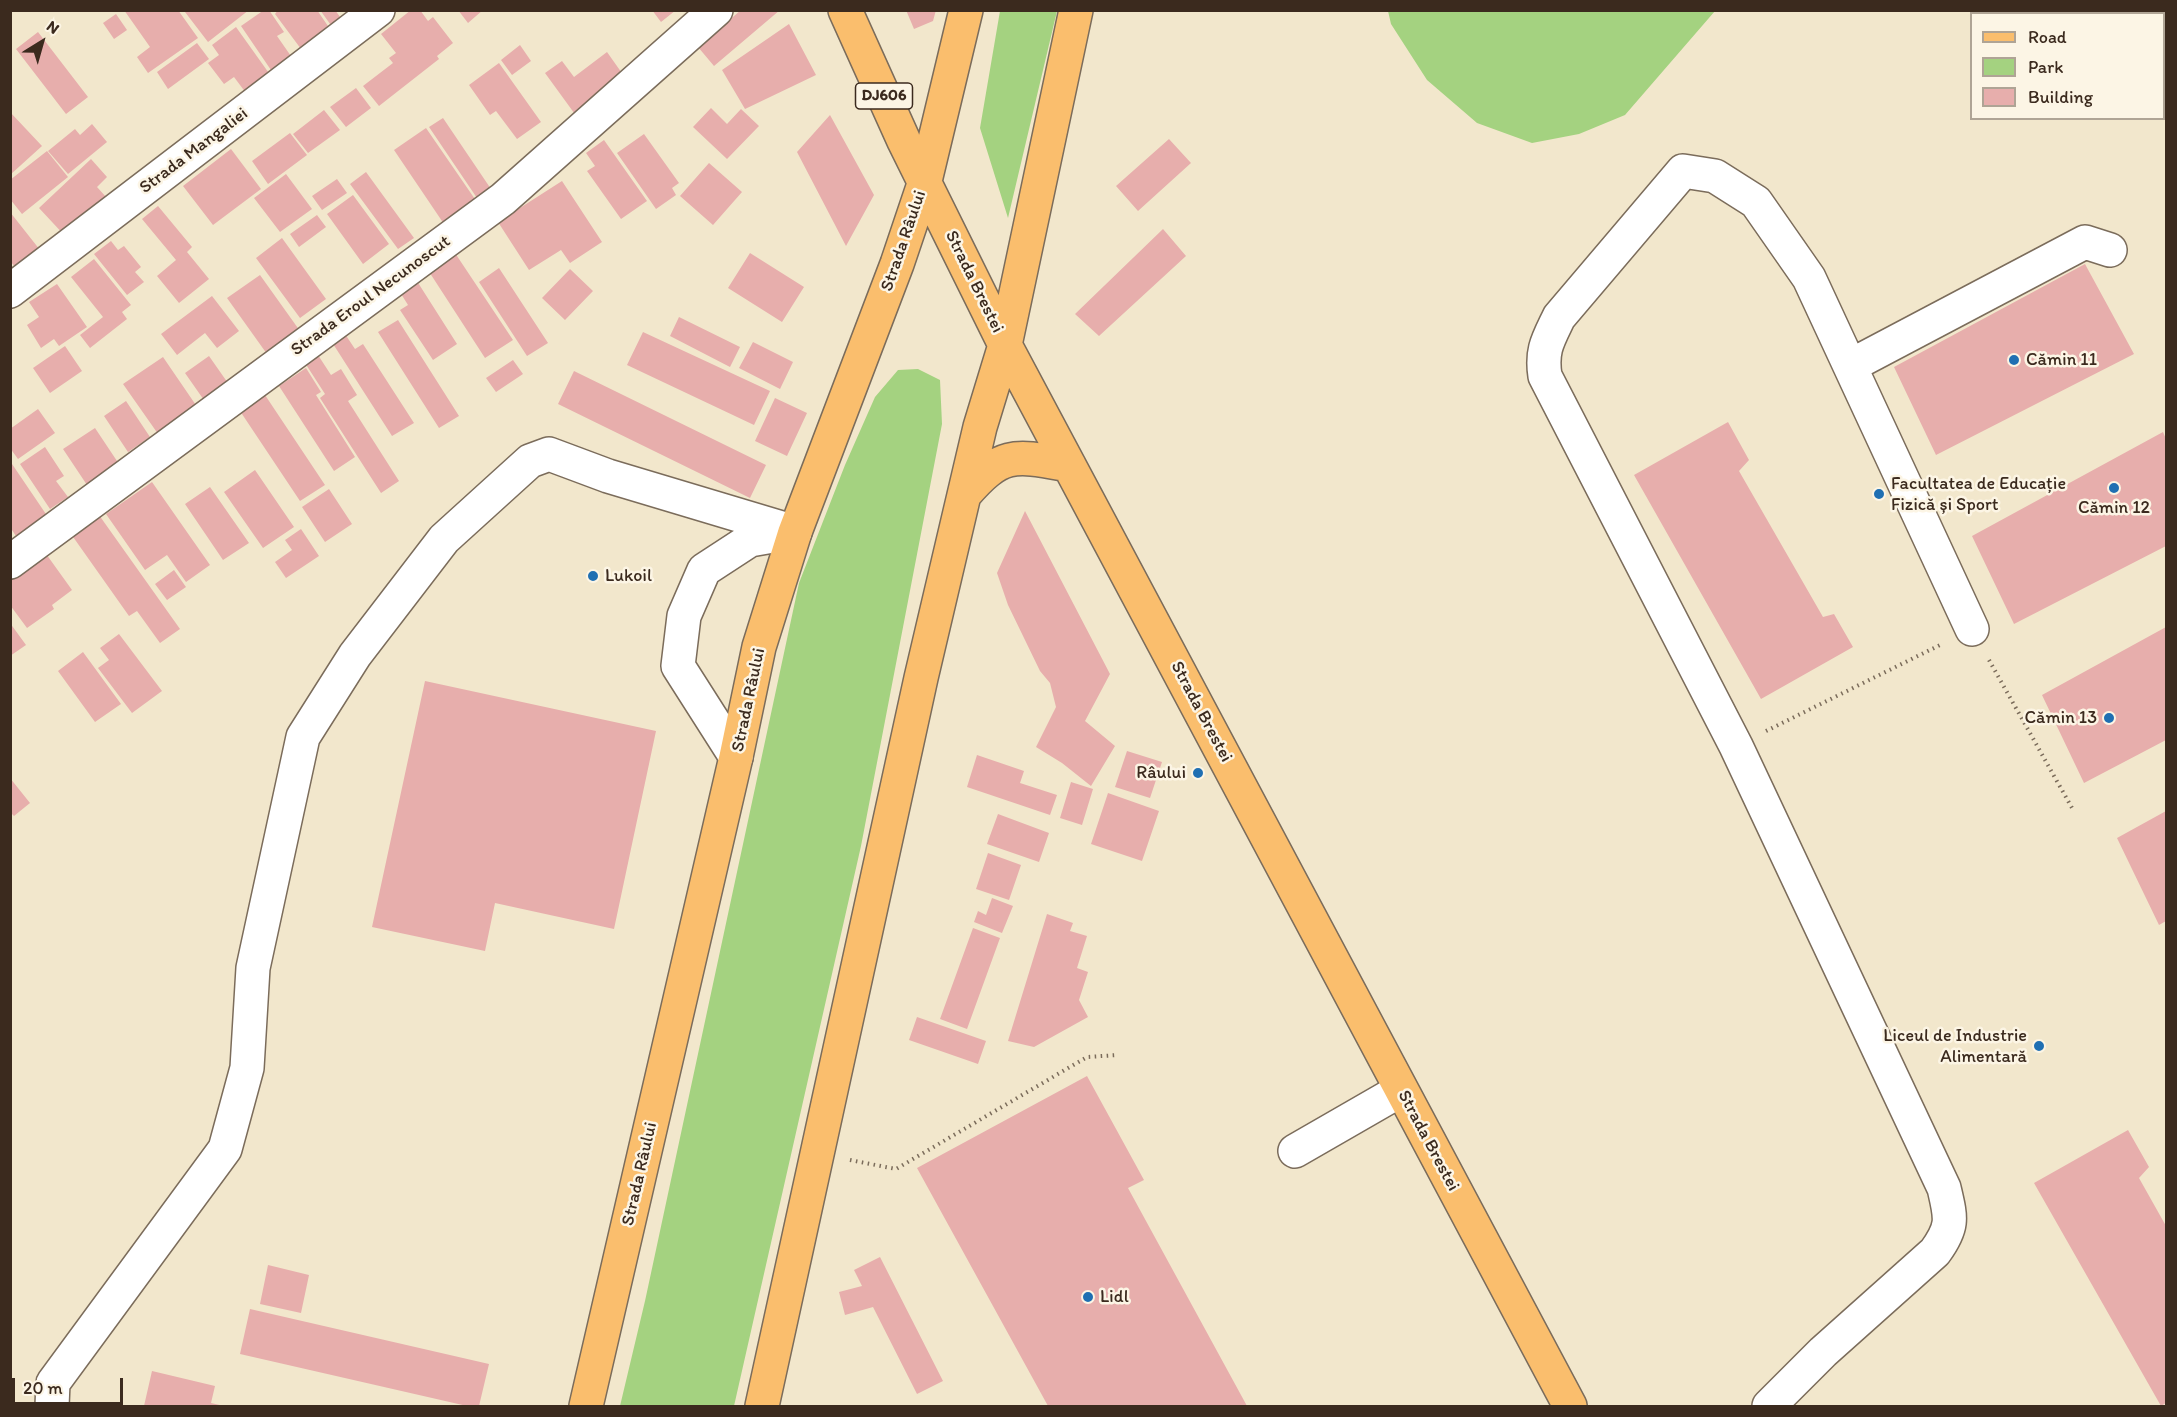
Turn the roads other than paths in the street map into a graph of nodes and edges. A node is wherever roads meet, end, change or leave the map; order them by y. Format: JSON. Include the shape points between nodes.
{"nodes":[{"id":1,"x":378,"y":10,"type":"edge"},
{"id":2,"x":716,"y":10,"type":"edge"},
{"id":3,"x":845,"y":10,"type":"edge"},
{"id":4,"x":966,"y":10,"type":"edge"},
{"id":5,"x":1076,"y":10,"type":"edge"},
{"id":6,"x":925,"y":181,"type":"junction"},
{"id":7,"x":2110,"y":250,"type":"dead end"},
{"id":8,"x":10,"y":291,"type":"edge"},
{"id":9,"x":1005,"y":345,"type":"junction"},
{"id":10,"x":1850,"y":366,"type":"junction"},
{"id":11,"x":1069,"y":465,"type":"junction"},
{"id":12,"x":964,"y":495,"type":"junction"},
{"id":13,"x":795,"y":532,"type":"junction"},
{"id":14,"x":10,"y":562,"type":"edge"},
{"id":15,"x":1972,"y":629,"type":"road end"},
{"id":16,"x":736,"y":757,"type":"junction"},
{"id":17,"x":1401,"y":1090,"type":"junction"},
{"id":18,"x":1295,"y":1151,"type":"dead end"},
{"id":19,"x":52,"y":1407,"type":"edge"},
{"id":20,"x":586,"y":1407,"type":"edge"},
{"id":21,"x":762,"y":1407,"type":"edge"},
{"id":22,"x":1570,"y":1407,"type":"edge"},
{"id":23,"x":1768,"y":1407,"type":"edge"}],
"edges":[{"from":1,"to":8,"type":"street","name":"Strada Mangaliei"},
{"from":2,"to":14,"type":"street","name":"Strada Eroul Necunoscut","via":[[503,199]]},
{"from":3,"to":6,"type":"main road","name":"Strada Brestei","number":"DJ606"},
{"from":4,"to":6,"type":"main road","name":"Strada Râului"},
{"from":5,"to":9,"type":"main road"},
{"from":6,"to":9,"type":"main road","name":"Strada Brestei","number":"DJ606"},
{"from":6,"to":13,"type":"main road","name":"Strada Râului"},
{"from":7,"to":10,"type":"street","via":[[2085,242]]},
{"from":9,"to":11,"type":"main road","name":"Strada Brestei","number":"DJ606"},
{"from":9,"to":12,"type":"main road"},
{"from":10,"to":15,"type":"street"},
{"from":10,"to":23,"type":"street","via":[[1809,278],[1756,202],[1715,176],[1683,171],[1559,317],[1542,358],[1545,376],[1736,746],[1944,1188],[1950,1217],[1946,1236],[1935,1252]]},
{"from":11,"to":12,"type":"main road","via":[[1020,458],[999,463],[983,473]]},
{"from":11,"to":17,"type":"main road","name":"Strada Brestei","number":"DJ606"},
{"from":12,"to":21,"type":"main road"},
{"from":13,"to":16,"type":"main road","name":"Strada Râului","via":[[759,647]]},
{"from":13,"to":16,"type":"street","via":[[750,540],[704,570],[684,616],[678,666]]},
{"from":13,"to":19,"type":"street","via":[[608,476],[549,453],[530,461],[444,539],[355,655],[303,737],[253,968],[247,1068],[225,1149],[53,1383]]},
{"from":16,"to":20,"type":"main road","name":"Strada Râului"},
{"from":17,"to":18,"type":"street"},
{"from":17,"to":22,"type":"main road","name":"Strada Brestei","number":"DJ606"}]}
